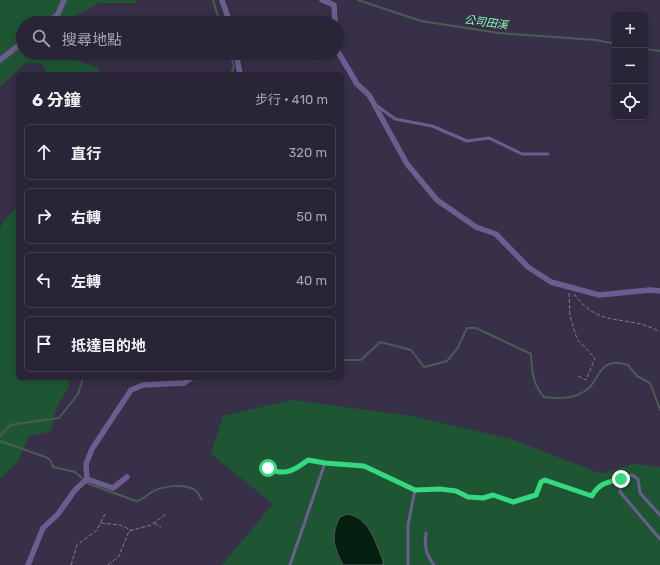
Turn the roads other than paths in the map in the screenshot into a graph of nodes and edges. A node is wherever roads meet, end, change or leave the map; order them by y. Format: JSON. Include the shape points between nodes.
{"nodes":[{"id":1,"x":64,"y":0,"type":"edge"},
{"id":2,"x":222,"y":0,"type":"edge"},
{"id":3,"x":322,"y":0,"type":"edge"},
{"id":4,"x":56,"y":16,"type":"edge"},
{"id":5,"x":228,"y":16,"type":"edge"},
{"id":6,"x":335,"y":16,"type":"edge"},
{"id":7,"x":16,"y":47,"type":"edge"},
{"id":8,"x":0,"y":60,"type":"edge"},
{"id":9,"x":237,"y":60,"type":"edge"},
{"id":10,"x":343,"y":60,"type":"edge"},
{"id":11,"x":240,"y":72,"type":"edge"},
{"id":12,"x":374,"y":104,"type":"junction"},
{"id":13,"x":548,"y":154,"type":"dead end"},
{"id":14,"x":660,"y":291,"type":"edge"},
{"id":15,"x":188,"y":380,"type":"edge"},
{"id":16,"x":267,"y":463,"type":"dead end"},
{"id":17,"x":325,"y":463,"type":"junction"},
{"id":18,"x":127,"y":477,"type":"dead end"},
{"id":19,"x":621,"y":479,"type":"junction"},
{"id":20,"x":85,"y":481,"type":"junction"},
{"id":21,"x":415,"y":490,"type":"junction"},
{"id":22,"x":660,"y":515,"type":"edge"},
{"id":23,"x":426,"y":533,"type":"dead end"},
{"id":24,"x":660,"y":539,"type":"edge"},
{"id":25,"x":28,"y":565,"type":"edge"},
{"id":26,"x":290,"y":565,"type":"edge"},
{"id":27,"x":408,"y":565,"type":"edge"},
{"id":28,"x":434,"y":565,"type":"edge"}],
"edges":[{"from":1,"to":4,"type":"street"},
{"from":2,"to":5,"type":"street"},
{"from":3,"to":6,"type":"street","via":[[334,5]]},
{"from":7,"to":8,"type":"street"},
{"from":9,"to":11,"type":"street"},
{"from":10,"to":12,"type":"street","via":[[356,84],[369,95]]},
{"from":12,"to":13,"type":"lane","via":[[395,119],[432,126],[467,141],[489,138],[522,154]]},
{"from":12,"to":14,"type":"street","via":[[407,164],[437,200],[476,227],[496,234],[528,267],[551,282],[599,295]]},
{"from":15,"to":20,"type":"street","via":[[184,383],[143,385],[131,390],[92,449],[86,464]]},
{"from":16,"to":17,"type":"lane","via":[[268,468],[276,472],[290,472],[308,460]]},
{"from":17,"to":21,"type":"lane","via":[[364,466]]},
{"from":17,"to":26,"type":"lane"},
{"from":18,"to":20,"type":"street","via":[[113,488]]},
{"from":19,"to":21,"type":"lane","via":[[601,484],[592,496],[545,480],[541,482],[536,495],[513,502],[493,495],[483,498],[468,497],[456,491],[440,489]]},
{"from":19,"to":22,"type":"lane","via":[[632,475],[638,479],[640,493]]},
{"from":19,"to":24,"type":"lane","via":[[620,492]]},
{"from":20,"to":25,"type":"street","via":[[43,528]]},
{"from":21,"to":27,"type":"lane","via":[[408,524]]},
{"from":23,"to":28,"type":"lane","via":[[426,554]]}]}
